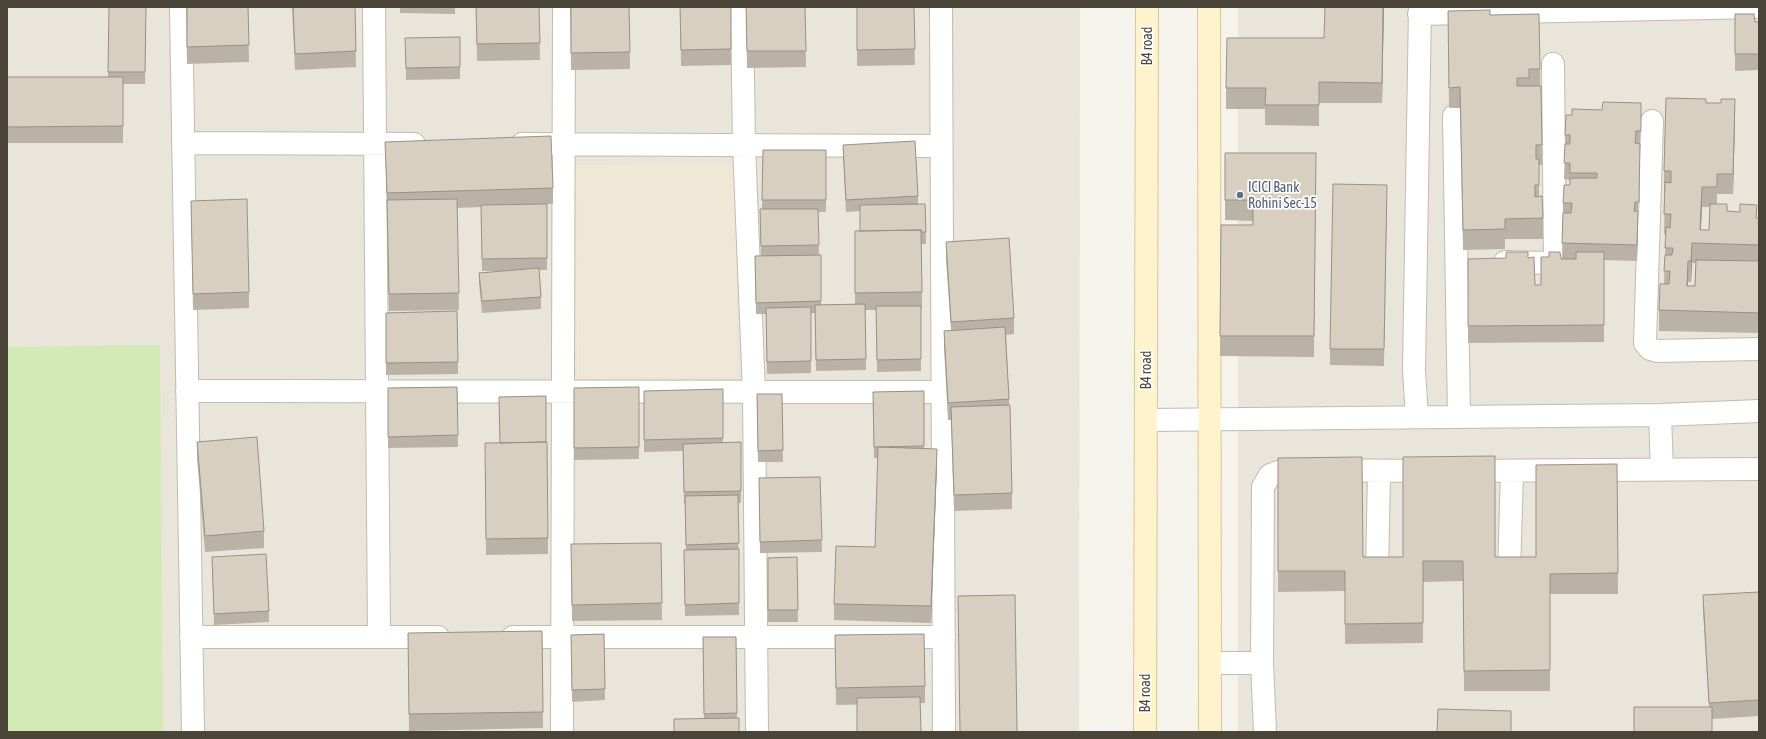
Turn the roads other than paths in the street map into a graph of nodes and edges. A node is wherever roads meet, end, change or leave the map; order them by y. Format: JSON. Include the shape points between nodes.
{"nodes":[{"id":1,"x":180,"y":7,"type":"edge"},
{"id":2,"x":374,"y":7,"type":"edge"},
{"id":3,"x":564,"y":7,"type":"edge"},
{"id":4,"x":742,"y":7,"type":"edge"},
{"id":5,"x":941,"y":7,"type":"edge"},
{"id":6,"x":1147,"y":7,"type":"edge"},
{"id":7,"x":1209,"y":7,"type":"edge"},
{"id":8,"x":1759,"y":7,"type":"edge"},
{"id":9,"x":1420,"y":10,"type":"edge"},
{"id":10,"x":1553,"y":64,"type":"dead end"},
{"id":11,"x":1454,"y":116,"type":"dead end"},
{"id":12,"x":1652,"y":122,"type":"dead end"},
{"id":13,"x":183,"y":143,"type":"junction"},
{"id":14,"x":375,"y":144,"type":"junction"},
{"id":15,"x":438,"y":144,"type":"edge"},
{"id":16,"x":500,"y":144,"type":"edge"},
{"id":17,"x":563,"y":144,"type":"junction"},
{"id":18,"x":744,"y":146,"type":"junction"},
{"id":19,"x":941,"y":146,"type":"junction"},
{"id":20,"x":1456,"y":261,"type":"junction"},
{"id":21,"x":1759,"y":349,"type":"edge"},
{"id":22,"x":187,"y":391,"type":"junction"},
{"id":23,"x":377,"y":391,"type":"junction"},
{"id":24,"x":563,"y":391,"type":"junction"},
{"id":25,"x":754,"y":392,"type":"junction"},
{"id":26,"x":942,"y":392,"type":"junction"},
{"id":27,"x":1759,"y":411,"type":"edge"},
{"id":28,"x":1660,"y":415,"type":"junction"},
{"id":29,"x":1417,"y":417,"type":"junction"},
{"id":30,"x":1459,"y":417,"type":"junction"},
{"id":31,"x":1146,"y":420,"type":"junction"},
{"id":32,"x":1209,"y":420,"type":"junction"},
{"id":33,"x":1759,"y":469,"type":"edge"},
{"id":34,"x":1662,"y":470,"type":"junction"},
{"id":35,"x":1512,"y":471,"type":"junction"},
{"id":36,"x":1379,"y":472,"type":"junction"},
{"id":37,"x":1509,"y":574,"type":"edge"},
{"id":38,"x":1377,"y":575,"type":"edge"},
{"id":39,"x":191,"y":637,"type":"junction"},
{"id":40,"x":379,"y":637,"type":"junction"},
{"id":41,"x":458,"y":637,"type":"edge"},
{"id":42,"x":490,"y":637,"type":"edge"},
{"id":43,"x":562,"y":637,"type":"junction"},
{"id":44,"x":756,"y":637,"type":"junction"},
{"id":45,"x":944,"y":637,"type":"junction"},
{"id":46,"x":1210,"y":663,"type":"junction"},
{"id":47,"x":1262,"y":664,"type":"junction"},
{"id":48,"x":192,"y":732,"type":"edge"},
{"id":49,"x":562,"y":732,"type":"edge"},
{"id":50,"x":757,"y":732,"type":"edge"},
{"id":51,"x":944,"y":732,"type":"edge"},
{"id":52,"x":1145,"y":732,"type":"edge"},
{"id":53,"x":1210,"y":732,"type":"edge"},
{"id":54,"x":1265,"y":732,"type":"edge"}],
"edges":[{"from":1,"to":13,"type":"street"},
{"from":2,"to":14,"type":"street"},
{"from":3,"to":17,"type":"street"},
{"from":4,"to":18,"type":"street"},
{"from":5,"to":19,"type":"street"},
{"from":6,"to":31,"type":"street","name":"B4 road"},
{"from":7,"to":32,"type":"street"},
{"from":8,"to":9,"type":"street"},
{"from":9,"to":29,"type":"street","via":[[1414,370]]},
{"from":10,"to":20,"type":"street","via":[[1554,263]]},
{"from":11,"to":20,"type":"street"},
{"from":12,"to":21,"type":"street","via":[[1646,343],[1650,349],[1657,351]]},
{"from":13,"to":14,"type":"street"},
{"from":13,"to":22,"type":"street"},
{"from":14,"to":15,"type":"street"},
{"from":14,"to":23,"type":"street"},
{"from":16,"to":17,"type":"street"},
{"from":17,"to":18,"type":"street"},
{"from":17,"to":24,"type":"street"},
{"from":18,"to":19,"type":"street"},
{"from":18,"to":25,"type":"street"},
{"from":19,"to":26,"type":"street"},
{"from":20,"to":30,"type":"street"},
{"from":22,"to":23,"type":"street"},
{"from":22,"to":39,"type":"street"},
{"from":23,"to":24,"type":"street"},
{"from":23,"to":40,"type":"street"},
{"from":24,"to":25,"type":"street"},
{"from":24,"to":43,"type":"street"},
{"from":25,"to":26,"type":"street"},
{"from":25,"to":44,"type":"street"},
{"from":26,"to":45,"type":"street"},
{"from":27,"to":28,"type":"street"},
{"from":28,"to":30,"type":"street"},
{"from":28,"to":34,"type":"street"},
{"from":29,"to":30,"type":"street"},
{"from":29,"to":32,"type":"street"},
{"from":31,"to":32,"type":"street"},
{"from":31,"to":52,"type":"street","name":"B4 road"},
{"from":32,"to":46,"type":"street"},
{"from":33,"to":34,"type":"street"},
{"from":34,"to":35,"type":"street"},
{"from":35,"to":36,"type":"street"},
{"from":35,"to":37,"type":"street"},
{"from":36,"to":38,"type":"street"},
{"from":36,"to":47,"type":"street","via":[[1284,470],[1270,475],[1263,487]]},
{"from":39,"to":40,"type":"street"},
{"from":39,"to":48,"type":"street"},
{"from":40,"to":41,"type":"street"},
{"from":42,"to":43,"type":"street"},
{"from":43,"to":44,"type":"street"},
{"from":43,"to":49,"type":"street"},
{"from":44,"to":45,"type":"street"},
{"from":44,"to":50,"type":"street"},
{"from":45,"to":51,"type":"street"},
{"from":46,"to":47,"type":"street"},
{"from":46,"to":53,"type":"street"},
{"from":47,"to":54,"type":"street"}]}
